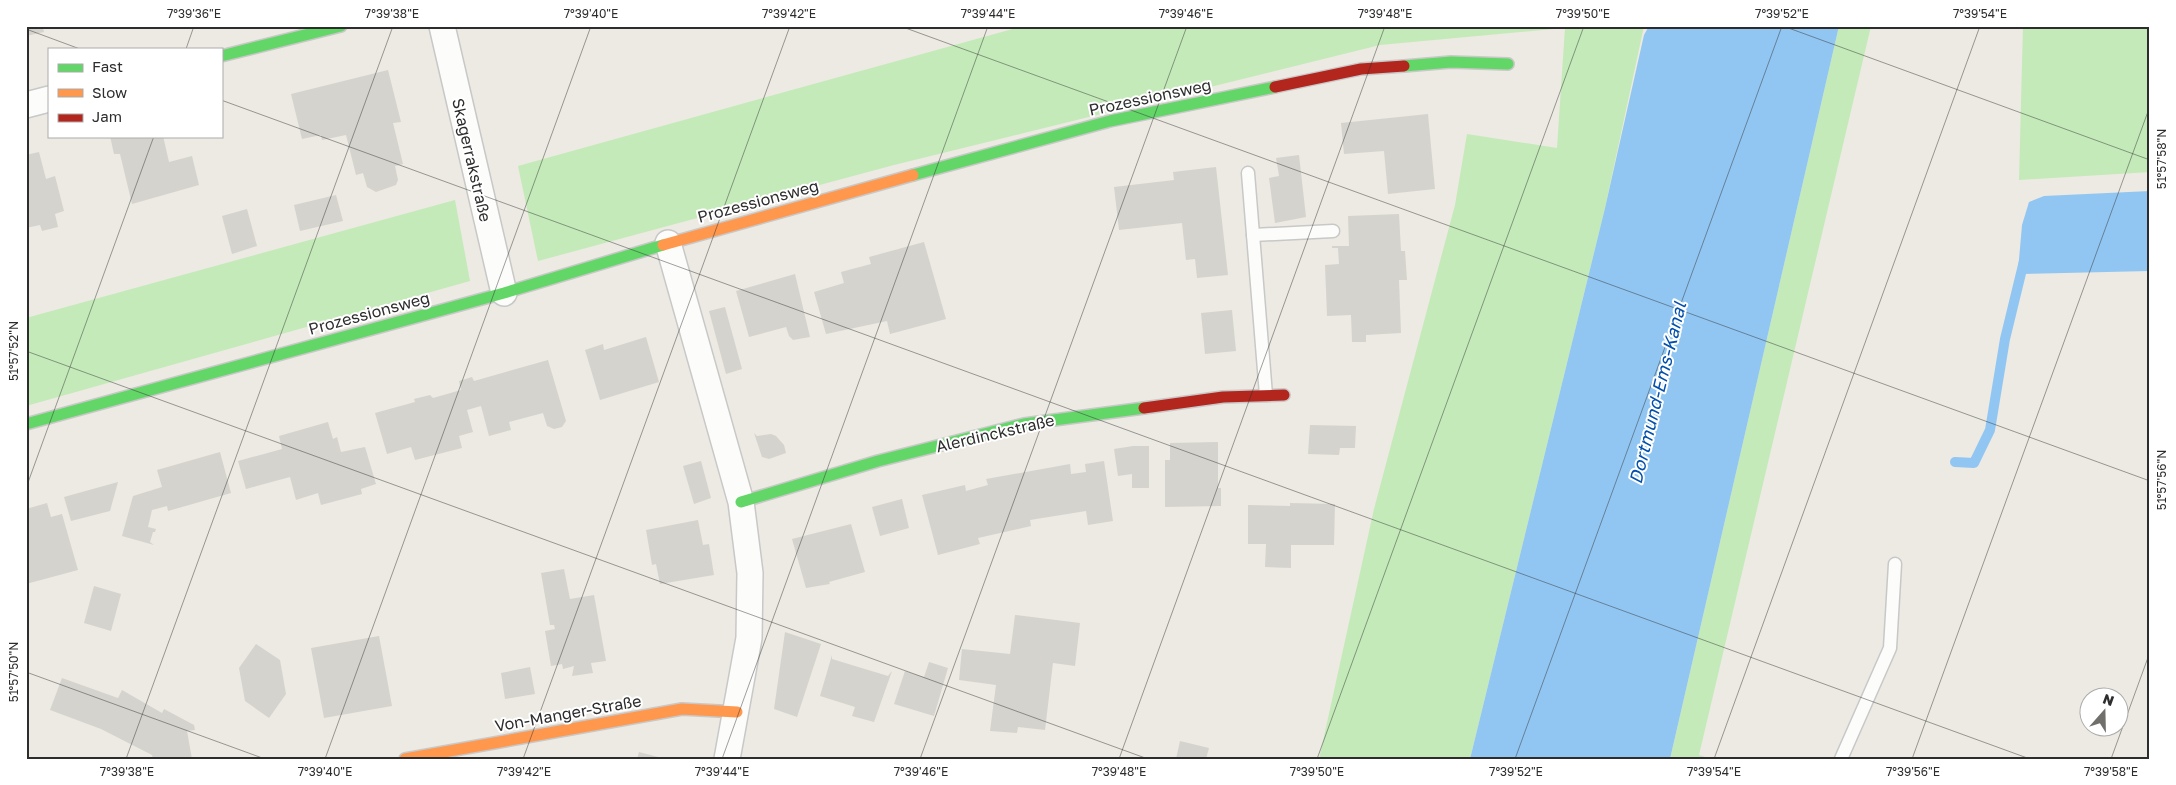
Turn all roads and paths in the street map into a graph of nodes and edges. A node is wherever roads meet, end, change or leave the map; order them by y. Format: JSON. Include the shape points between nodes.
{"nodes":[{"id":1,"x":341,"y":26,"type":"edge"},
{"id":2,"x":442,"y":26,"type":"edge"},
{"id":3,"x":222,"y":56,"type":"edge"},
{"id":4,"x":1508,"y":64,"type":"dead end"},
{"id":5,"x":48,"y":99,"type":"edge"},
{"id":6,"x":26,"y":105,"type":"edge"},
{"id":7,"x":1248,"y":173,"type":"dead end"},
{"id":8,"x":1333,"y":231,"type":"dead end"},
{"id":9,"x":1253,"y":235,"type":"junction"},
{"id":10,"x":668,"y":243,"type":"junction"},
{"id":11,"x":504,"y":293,"type":"junction"},
{"id":12,"x":1266,"y":395,"type":"junction"},
{"id":13,"x":1284,"y":395,"type":"dead end"},
{"id":14,"x":26,"y":424,"type":"edge"},
{"id":15,"x":741,"y":502,"type":"junction"},
{"id":16,"x":1895,"y":564,"type":"dead end"},
{"id":17,"x":737,"y":712,"type":"junction"},
{"id":18,"x":405,"y":759,"type":"edge"},
{"id":19,"x":728,"y":759,"type":"edge"},
{"id":20,"x":1841,"y":759,"type":"edge"}],
"edges":[{"from":1,"to":3,"type":"street"},
{"from":2,"to":11,"type":"street","name":"Skagerrakstraße"},
{"from":4,"to":10,"type":"street","name":"Prozessionsweg","via":[[1451,62],[1361,69],[1120,119]]},
{"from":5,"to":6,"type":"street"},
{"from":7,"to":9,"type":"lane"},
{"from":8,"to":9,"type":"lane"},
{"from":9,"to":12,"type":"lane"},
{"from":10,"to":11,"type":"street","name":"Prozessionsweg"},
{"from":10,"to":15,"type":"street"},
{"from":11,"to":14,"type":"street","name":"Prozessionsweg"},
{"from":12,"to":13,"type":"street","name":"Alerdinckstraße"},
{"from":12,"to":15,"type":"street","name":"Alerdinckstraße","via":[[1223,396],[1024,424],[878,461]]},
{"from":15,"to":17,"type":"street","via":[[750,573],[749,638]]},
{"from":16,"to":20,"type":"lane","via":[[1890,648]]},
{"from":17,"to":18,"type":"street","name":"Von-Manger-Straße","via":[[682,709]]},
{"from":17,"to":19,"type":"street"}]}
